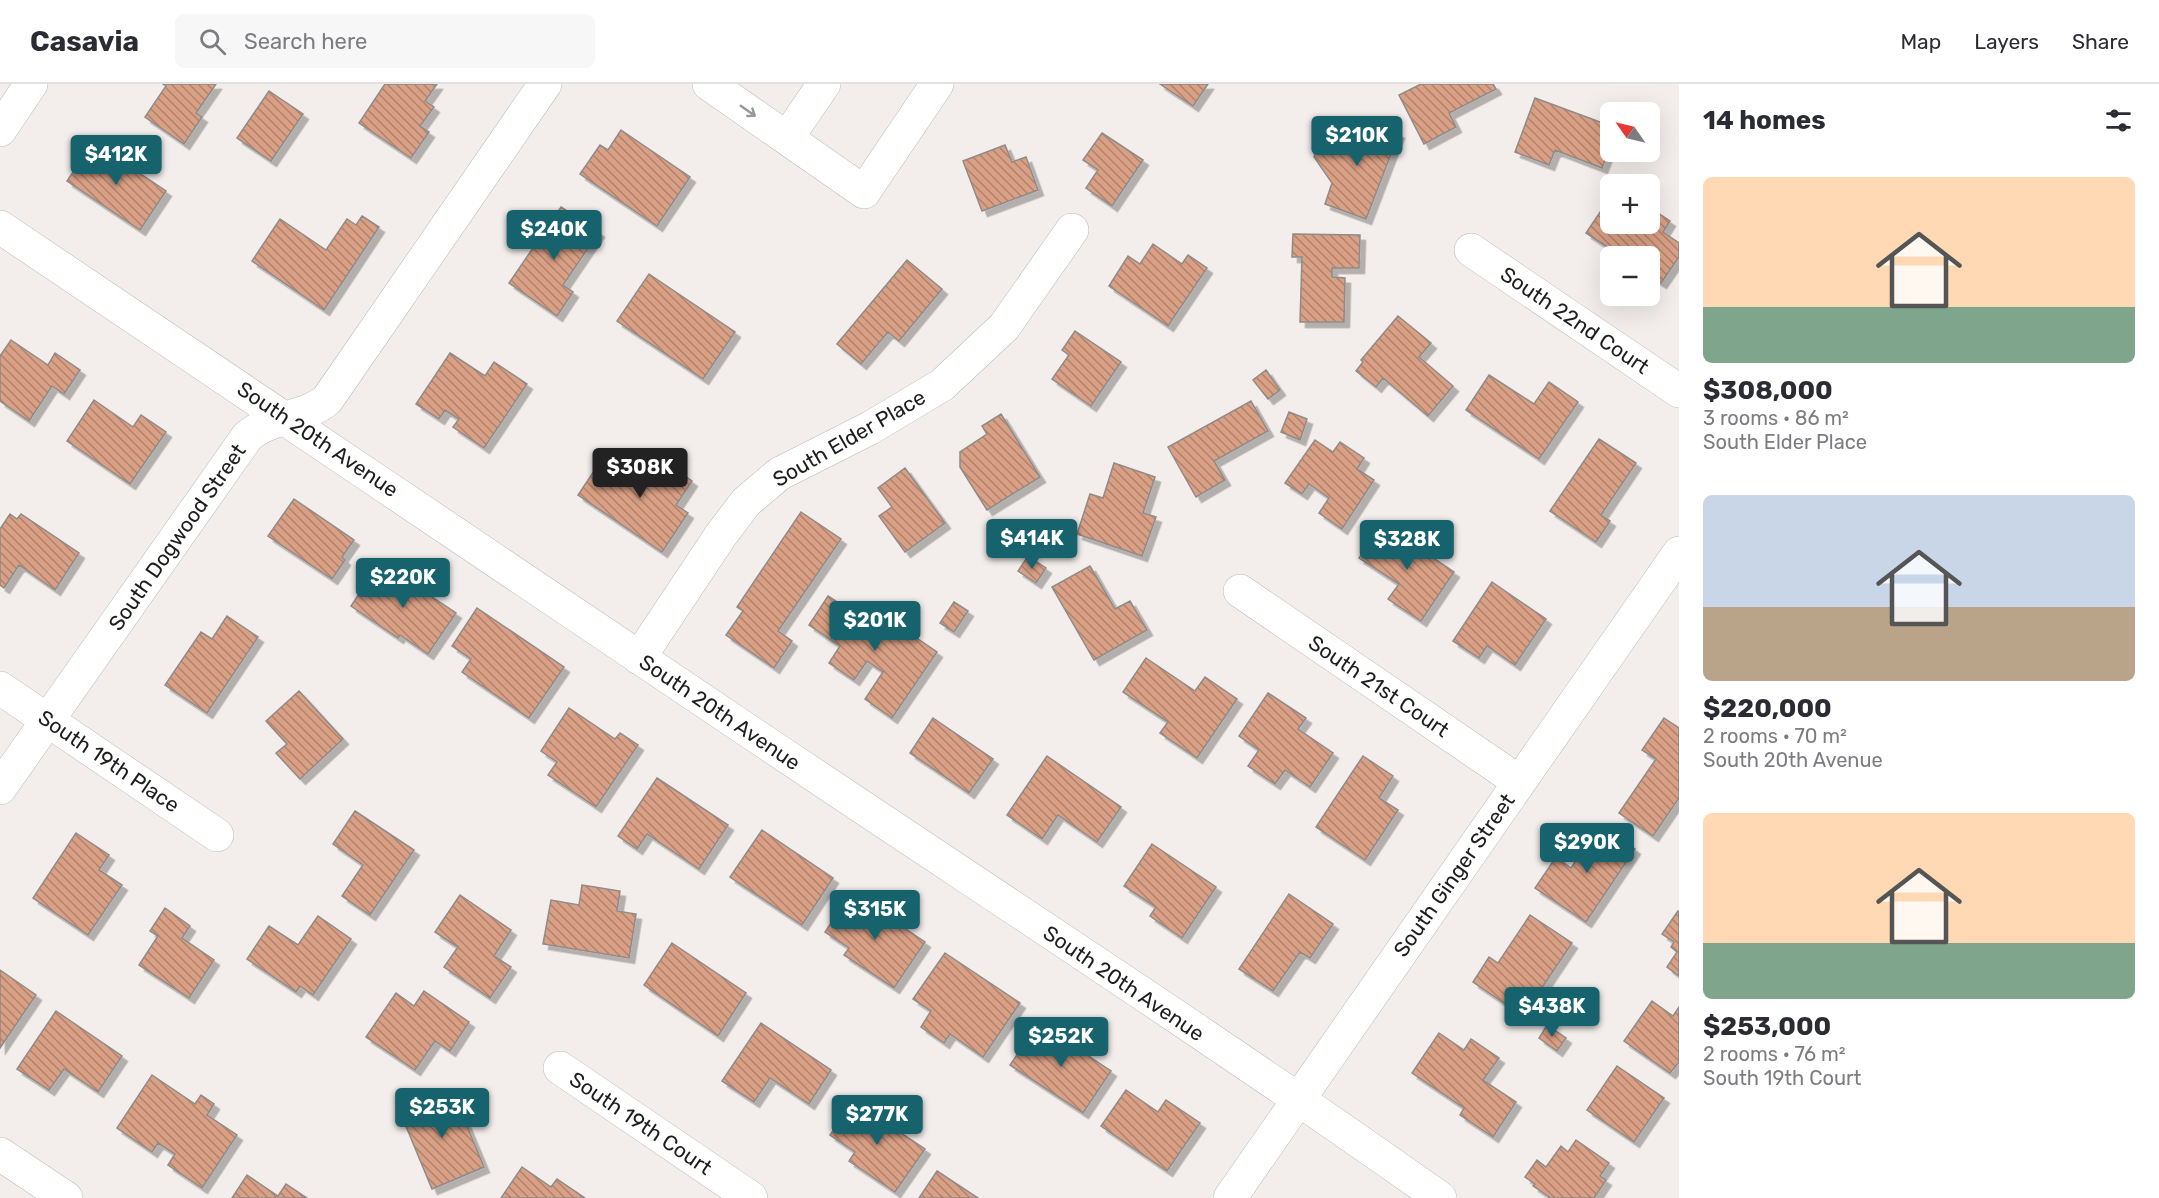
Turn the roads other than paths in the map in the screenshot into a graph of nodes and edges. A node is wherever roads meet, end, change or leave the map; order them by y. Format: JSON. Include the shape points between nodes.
{"nodes":[{"id":1,"x":31,"y":84,"type":"edge"},
{"id":2,"x":545,"y":84,"type":"edge"},
{"id":3,"x":709,"y":84,"type":"edge"},
{"id":4,"x":824,"y":84,"type":"edge"},
{"id":5,"x":937,"y":84,"type":"edge"},
{"id":6,"x":0,"y":130,"type":"edge"},
{"id":7,"x":787,"y":138,"type":"junction"},
{"id":8,"x":0,"y":227,"type":"edge"},
{"id":9,"x":1072,"y":230,"type":"dead end"},
{"id":10,"x":1471,"y":250,"type":"dead end"},
{"id":11,"x":1679,"y":391,"type":"edge"},
{"id":12,"x":286,"y":417,"type":"junction"},
{"id":13,"x":1679,"y":553,"type":"edge"},
{"id":14,"x":1240,"y":591,"type":"dead end"},
{"id":15,"x":639,"y":658,"type":"junction"},
{"id":16,"x":0,"y":688,"type":"edge"},
{"id":17,"x":48,"y":721,"type":"junction"},
{"id":18,"x":1518,"y":781,"type":"junction"},
{"id":19,"x":0,"y":788,"type":"edge"},
{"id":20,"x":217,"y":835,"type":"dead end"},
{"id":21,"x":560,"y":1068,"type":"dead end"},
{"id":22,"x":1298,"y":1099,"type":"junction"},
{"id":23,"x":0,"y":1154,"type":"edge"},
{"id":24,"x":66,"y":1198,"type":"edge"},
{"id":25,"x":751,"y":1198,"type":"edge"},
{"id":26,"x":1230,"y":1198,"type":"edge"},
{"id":27,"x":1440,"y":1198,"type":"edge"}],
"edges":[{"from":1,"to":6,"type":"street"},
{"from":2,"to":12,"type":"street","name":"South Dogwood Street","via":[[327,400],[317,408]]},
{"from":3,"to":7,"type":"street","one_way":true},
{"from":4,"to":7,"type":"street"},
{"from":5,"to":7,"type":"street","via":[[864,192]]},
{"from":8,"to":12,"type":"street","name":"South 20th Avenue"},
{"from":9,"to":15,"type":"street","name":"South Elder Place","via":[[1004,327],[942,385],[870,428],[779,474],[746,502]]},
{"from":10,"to":11,"type":"street","name":"South 22nd Court"},
{"from":12,"to":15,"type":"street","name":"South 20th Avenue"},
{"from":12,"to":17,"type":"street","name":"South Dogwood Street","via":[[255,429],[247,437]]},
{"from":13,"to":18,"type":"street","name":"South Ginger Street"},
{"from":14,"to":18,"type":"street","name":"South 21st Court"},
{"from":15,"to":22,"type":"street","name":"South 20th Avenue"},
{"from":16,"to":17,"type":"street","name":"South 19th Place"},
{"from":17,"to":19,"type":"street","name":"South Dogwood Street"},
{"from":17,"to":20,"type":"street","name":"South 19th Place"},
{"from":18,"to":22,"type":"street","name":"South Ginger Street"},
{"from":21,"to":25,"type":"street","name":"South 19th Court"},
{"from":22,"to":26,"type":"street","name":"South Ginger Street"},
{"from":22,"to":27,"type":"street","name":"South 20th Avenue"},
{"from":23,"to":24,"type":"street"}]}
